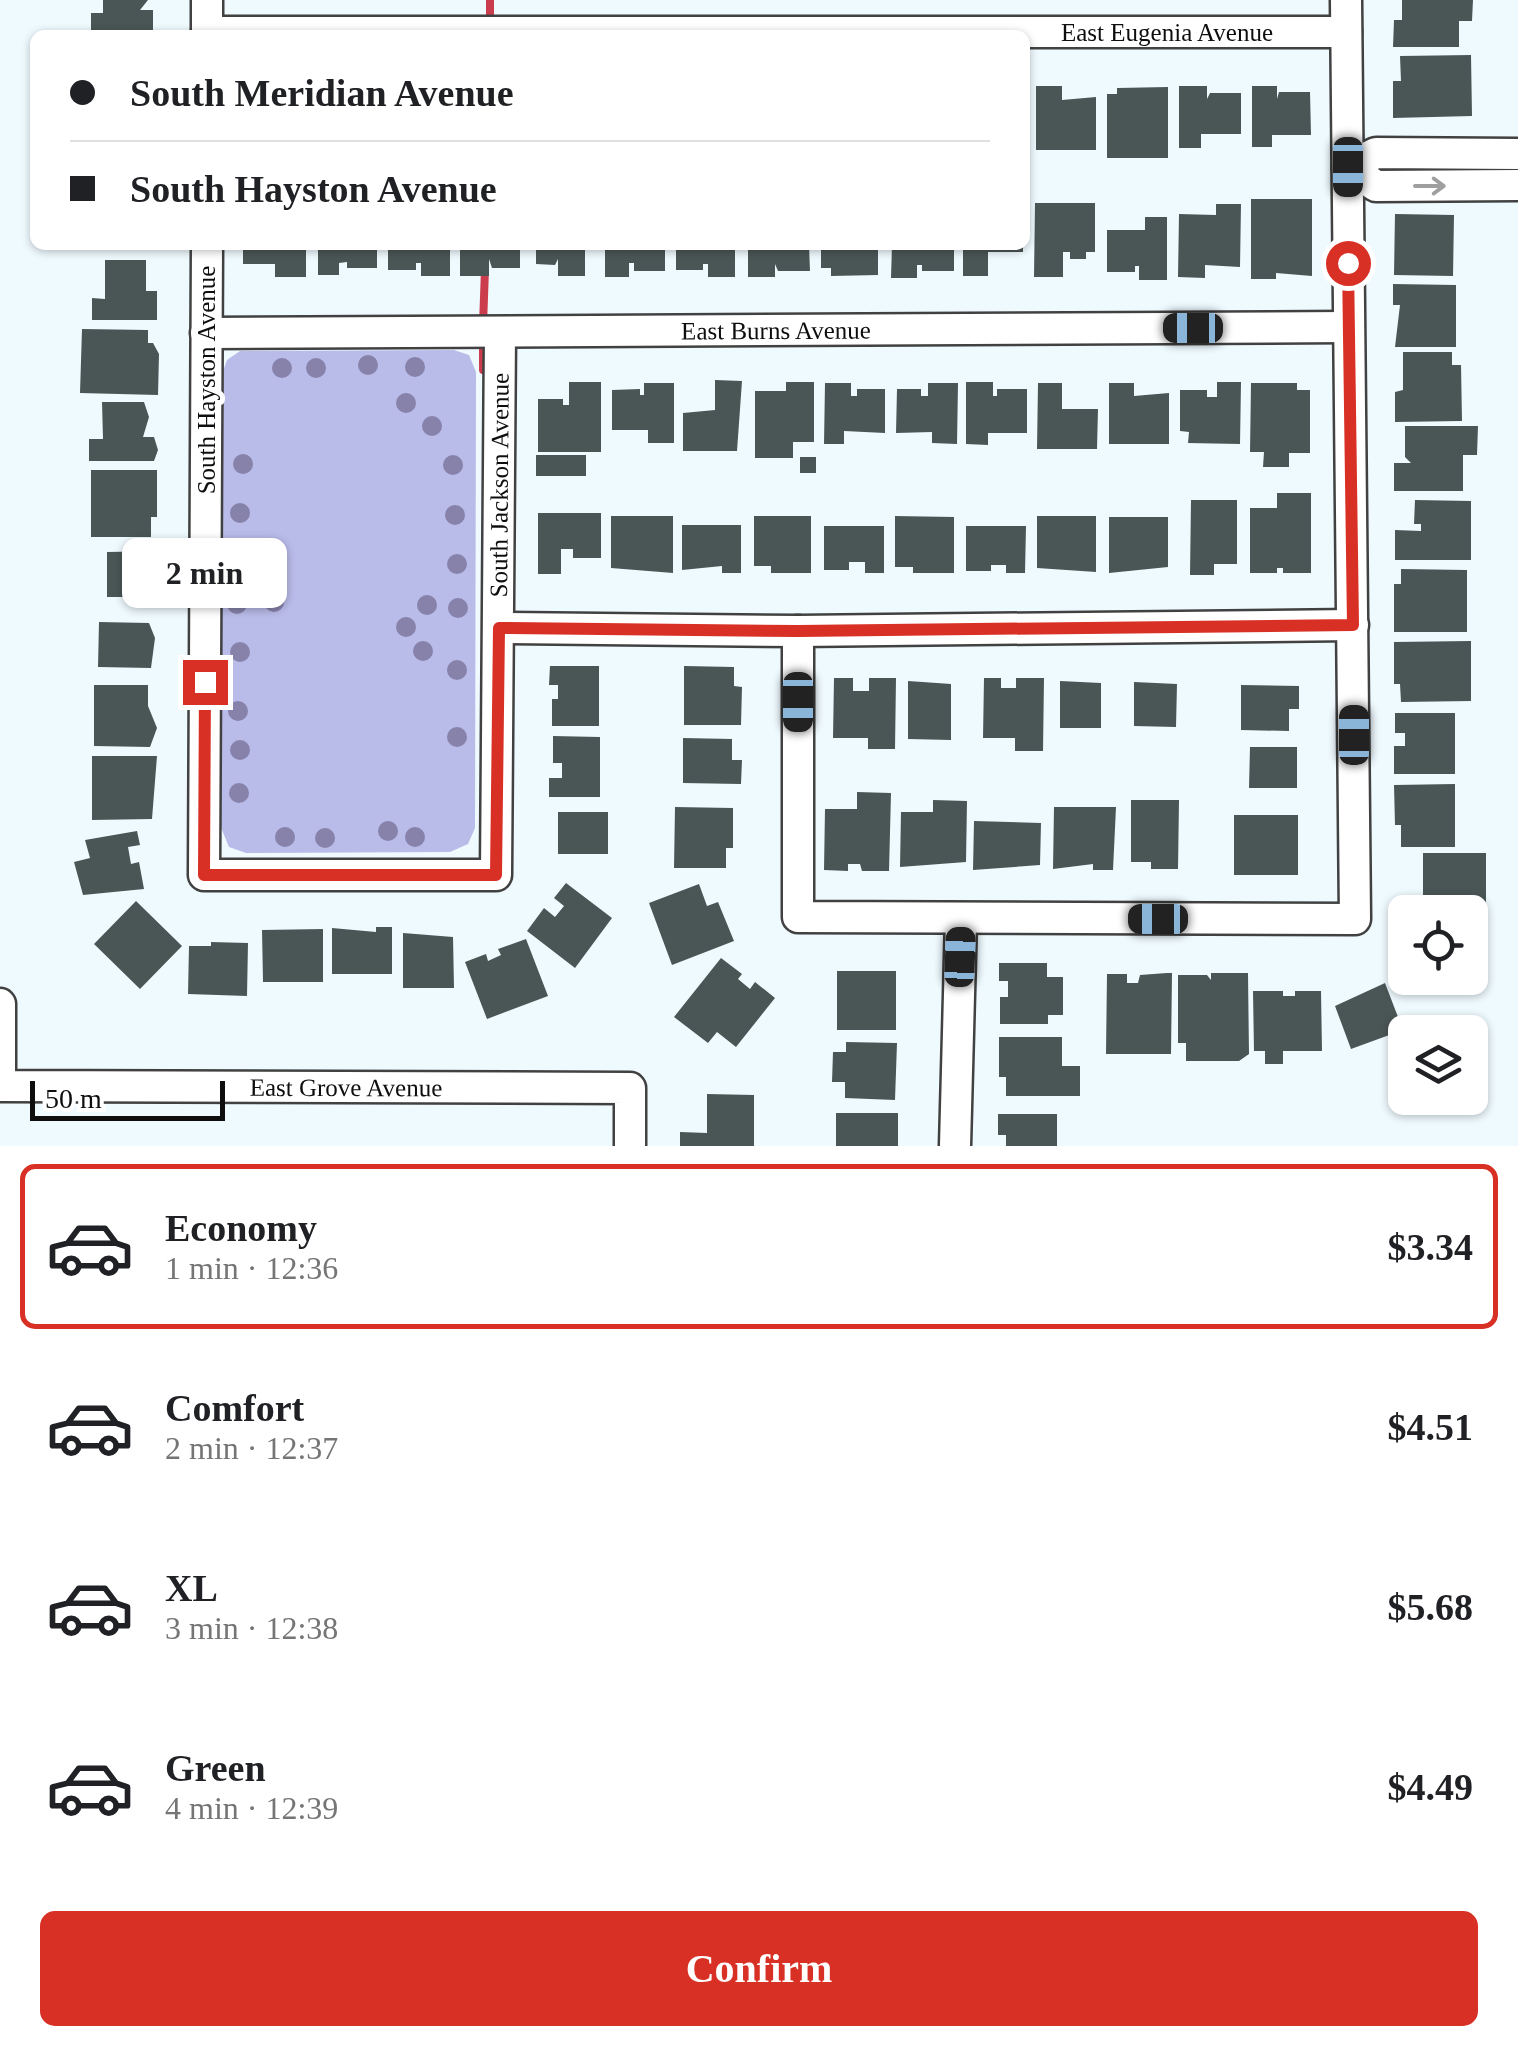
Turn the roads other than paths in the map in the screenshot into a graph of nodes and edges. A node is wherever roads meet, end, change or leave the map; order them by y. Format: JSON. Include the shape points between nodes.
{"nodes":[{"id":1,"x":207,"y":0,"type":"edge"},
{"id":2,"x":1346,"y":0,"type":"edge"},
{"id":3,"x":207,"y":30,"type":"edge"},
{"id":4,"x":1030,"y":32,"type":"edge"},
{"id":5,"x":1346,"y":32,"type":"junction"},
{"id":6,"x":1518,"y":154,"type":"edge"},
{"id":7,"x":1348,"y":167,"type":"junction"},
{"id":8,"x":1518,"y":186,"type":"edge"},
{"id":9,"x":207,"y":250,"type":"edge"},
{"id":10,"x":1347,"y":328,"type":"junction"},
{"id":11,"x":206,"y":332,"type":"junction"},
{"id":12,"x":500,"y":332,"type":"junction"},
{"id":13,"x":1353,"y":625,"type":"junction"},
{"id":14,"x":499,"y":628,"type":"junction"},
{"id":15,"x":798,"y":631,"type":"junction"},
{"id":16,"x":496,"y":875,"type":"joint"},
{"id":17,"x":962,"y":919,"type":"junction"},
{"id":18,"x":0,"y":1004,"type":"edge"},
{"id":19,"x":0,"y":1086,"type":"edge"},
{"id":20,"x":630,"y":1146,"type":"edge"},
{"id":21,"x":955,"y":1146,"type":"edge"}],
"edges":[{"from":1,"to":3,"type":"street"},
{"from":2,"to":5,"type":"street"},
{"from":4,"to":5,"type":"street","name":"East Eugenia Avenue"},
{"from":5,"to":7,"type":"street"},
{"from":6,"to":7,"type":"street","via":[[1376,154]]},
{"from":7,"to":8,"type":"street","one_way":true,"via":[[1376,186]]},
{"from":7,"to":10,"type":"street"},
{"from":9,"to":11,"type":"street","name":"South Hayston Avenue"},
{"from":10,"to":12,"type":"street","name":"East Burns Avenue"},
{"from":10,"to":13,"type":"street"},
{"from":11,"to":12,"type":"street","name":"East Burns Avenue"},
{"from":11,"to":16,"type":"street","name":"South Hayston Avenue","via":[[204,875]]},
{"from":12,"to":14,"type":"street","name":"South Jackson Avenue"},
{"from":13,"to":15,"type":"street"},
{"from":13,"to":17,"type":"street","via":[[1355,919]]},
{"from":14,"to":15,"type":"street"},
{"from":14,"to":16,"type":"street","name":"South Jackson Avenue"},
{"from":15,"to":17,"type":"street","via":[[798,917]]},
{"from":17,"to":21,"type":"street"},
{"from":18,"to":19,"type":"street"},
{"from":19,"to":20,"type":"street","name":"East Grove Avenue","via":[[630,1088]]}]}
